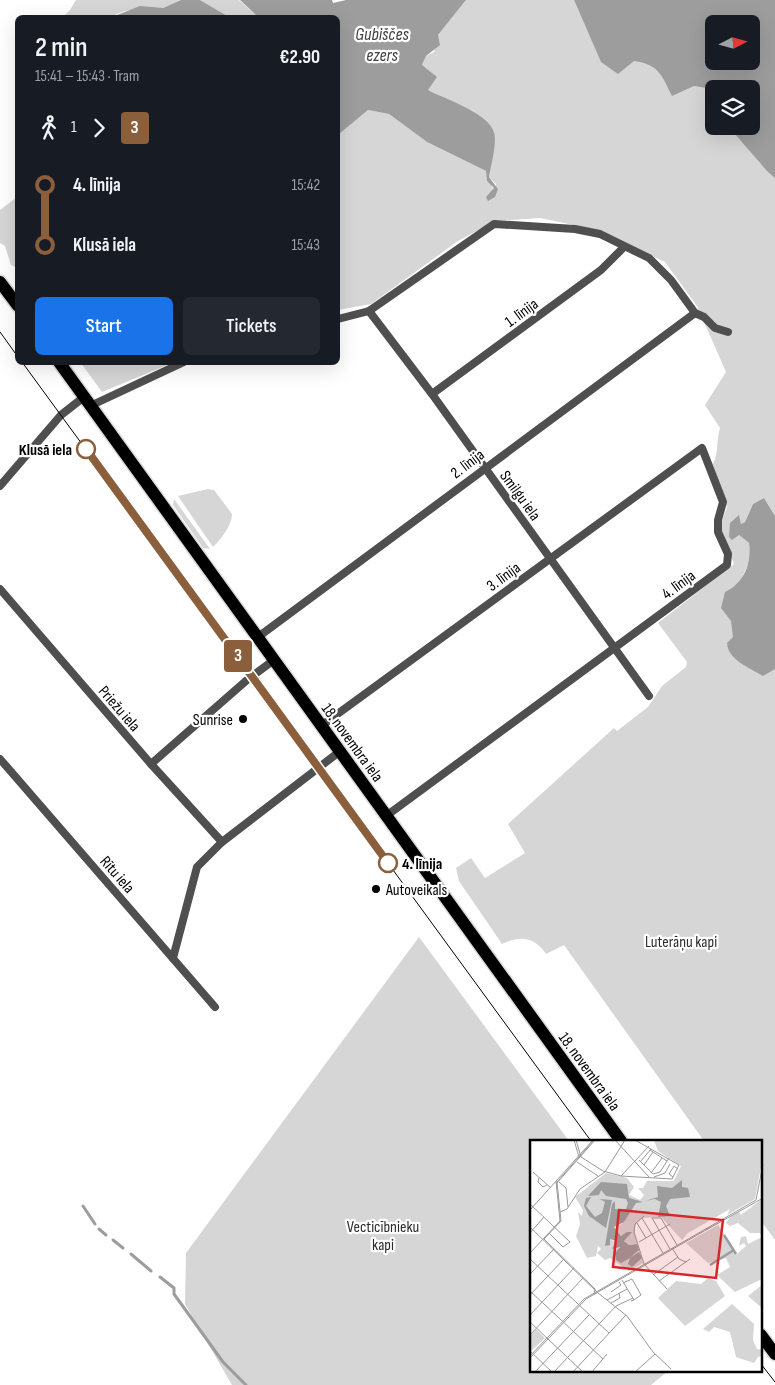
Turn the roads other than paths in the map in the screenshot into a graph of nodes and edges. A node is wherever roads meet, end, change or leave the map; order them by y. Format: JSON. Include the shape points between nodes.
{"nodes":[{"id":1,"x":624,"y":247,"type":"junction"},
{"id":2,"x":0,"y":282,"type":"edge"},
{"id":3,"x":15,"y":302,"type":"edge"},
{"id":4,"x":370,"y":311,"type":"junction"},
{"id":5,"x":694,"y":313,"type":"junction"},
{"id":6,"x":340,"y":318,"type":"edge"},
{"id":7,"x":728,"y":332,"type":"dead end"},
{"id":8,"x":61,"y":365,"type":"edge"},
{"id":9,"x":177,"y":365,"type":"edge"},
{"id":10,"x":432,"y":394,"type":"junction"},
{"id":11,"x":87,"y":401,"type":"junction"},
{"id":12,"x":484,"y":467,"type":"junction"},
{"id":13,"x":0,"y":486,"type":"edge"},
{"id":14,"x":550,"y":559,"type":"junction"},
{"id":15,"x":721,"y":570,"type":"joint"},
{"id":16,"x":0,"y":589,"type":"edge"},
{"id":17,"x":258,"y":637,"type":"junction"},
{"id":18,"x":614,"y":648,"type":"junction"},
{"id":19,"x":274,"y":660,"type":"junction"},
{"id":20,"x":648,"y":696,"type":"dead end"},
{"id":21,"x":321,"y":726,"type":"junction"},
{"id":22,"x":339,"y":752,"type":"junction"},
{"id":23,"x":0,"y":759,"type":"edge"},
{"id":24,"x":151,"y":764,"type":"junction"},
{"id":25,"x":386,"y":816,"type":"junction"},
{"id":26,"x":222,"y":842,"type":"junction"},
{"id":27,"x":172,"y":958,"type":"junction"},
{"id":28,"x":214,"y":1007,"type":"dead end"},
{"id":29,"x":620,"y":1140,"type":"edge"},
{"id":30,"x":762,"y":1336,"type":"edge"},
{"id":31,"x":775,"y":1354,"type":"edge"}],
"edges":[{"from":1,"to":4,"type":"street","via":[[600,234],[575,229],[494,224]]},
{"from":1,"to":5,"type":"street","via":[[649,258],[671,280]]},
{"from":1,"to":10,"type":"street","name":"1. līnija","via":[[601,270]]},
{"from":2,"to":3,"type":"main road"},
{"from":4,"to":6,"type":"street"},
{"from":4,"to":10,"type":"street","name":"Smilgu iela"},
{"from":5,"to":7,"type":"street","via":[[704,317],[715,328]]},
{"from":5,"to":12,"type":"street","name":"2. līnija"},
{"from":8,"to":11,"type":"main road","name":"18. novembra iela"},
{"from":9,"to":11,"type":"street"},
{"from":10,"to":12,"type":"street","name":"Smilgu iela"},
{"from":11,"to":13,"type":"street","via":[[56,420]]},
{"from":11,"to":17,"type":"main road","name":"18. novembra iela"},
{"from":12,"to":14,"type":"street","name":"Smilgu iela"},
{"from":12,"to":17,"type":"street","name":"2. līnija"},
{"from":14,"to":15,"type":"street","name":"3. līnija","via":[[702,448],[723,502],[718,532],[728,554],[727,565]]},
{"from":14,"to":18,"type":"street","name":"Smilgu iela"},
{"from":14,"to":21,"type":"street","name":"3. līnija"},
{"from":15,"to":18,"type":"street","name":"4. līnija"},
{"from":16,"to":24,"type":"street","name":"Priežu iela"},
{"from":17,"to":19,"type":"main road","name":"18. novembra iela"},
{"from":18,"to":20,"type":"street","name":"Smilgu iela"},
{"from":18,"to":25,"type":"street","name":"4. līnija"},
{"from":19,"to":21,"type":"main road","name":"18. novembra iela"},
{"from":19,"to":24,"type":"street"},
{"from":21,"to":22,"type":"main road","name":"18. novembra iela"},
{"from":22,"to":25,"type":"main road","name":"18. novembra iela"},
{"from":22,"to":26,"type":"street"},
{"from":23,"to":27,"type":"street","name":"Rītu iela"},
{"from":24,"to":26,"type":"street","name":"Priežu iela"},
{"from":25,"to":29,"type":"main road","name":"18. novembra iela"},
{"from":26,"to":27,"type":"street","via":[[196,867]]},
{"from":27,"to":28,"type":"street","name":"Rītu iela"},
{"from":30,"to":31,"type":"main road"}]}
